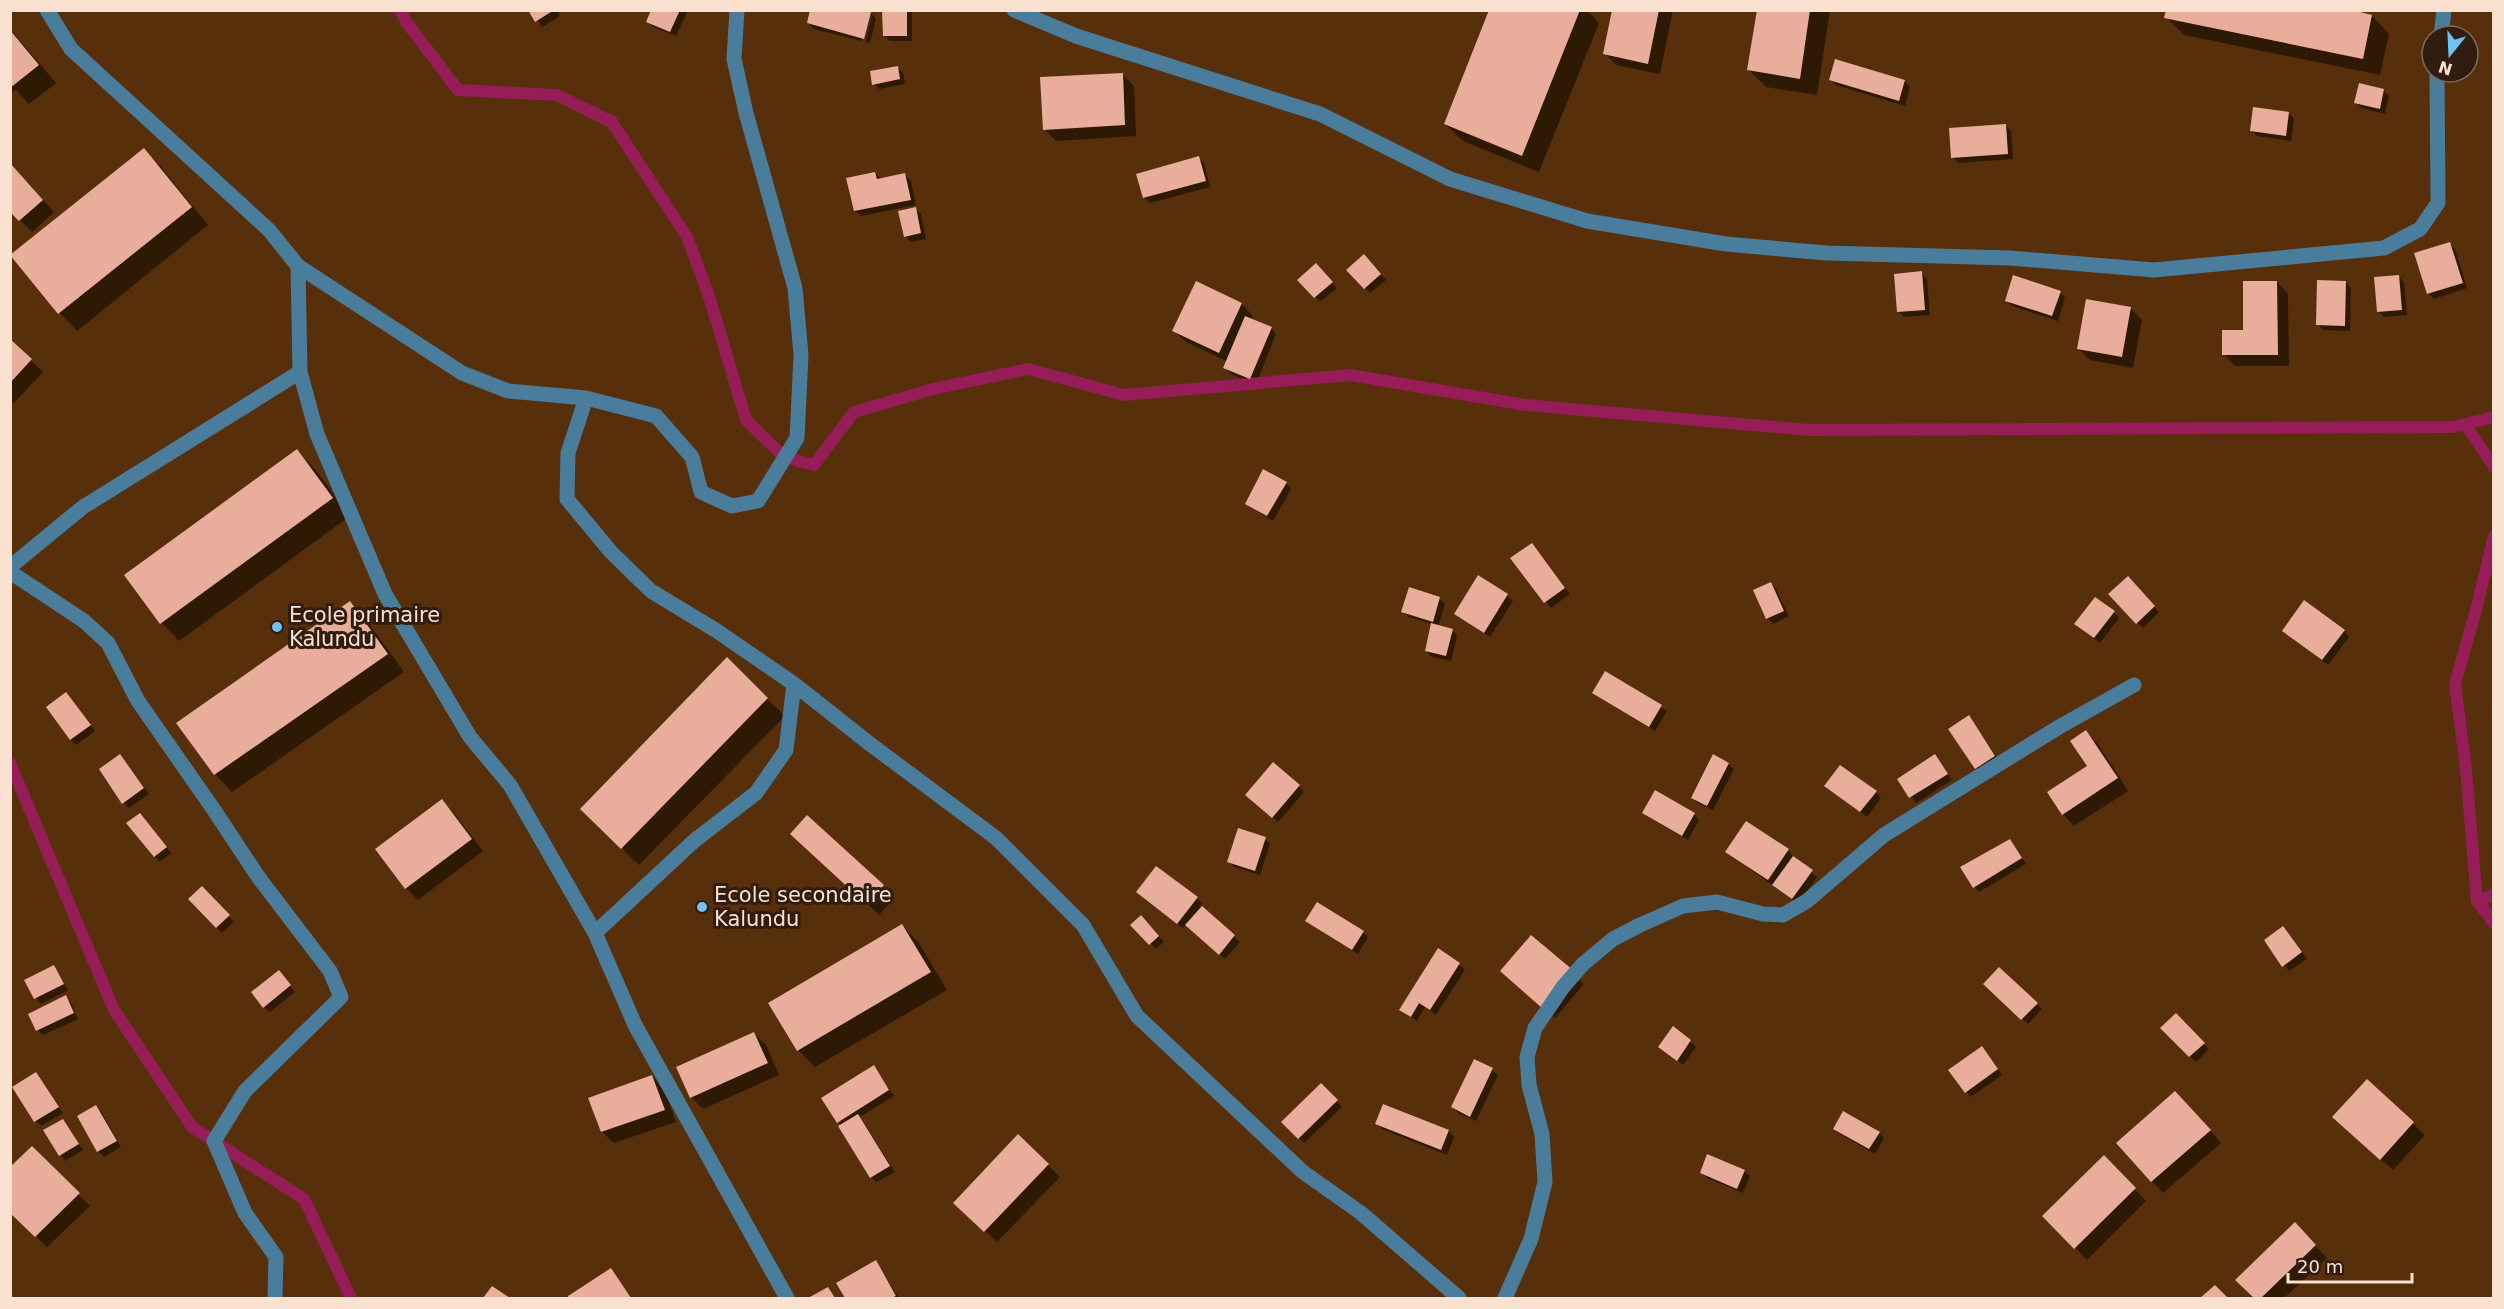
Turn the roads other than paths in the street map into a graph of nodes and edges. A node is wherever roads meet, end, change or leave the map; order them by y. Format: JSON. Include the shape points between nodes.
{"nodes":[{"id":1,"x":46,"y":10,"type":"edge"},
{"id":2,"x":737,"y":10,"type":"edge"},
{"id":3,"x":1014,"y":10,"type":"edge"},
{"id":4,"x":2437,"y":84,"type":"edge"},
{"id":5,"x":298,"y":266,"type":"junction"},
{"id":6,"x":300,"y":372,"type":"junction"},
{"id":7,"x":586,"y":398,"type":"junction"},
{"id":8,"x":10,"y":569,"type":"edge"},
{"id":9,"x":794,"y":684,"type":"junction"},
{"id":10,"x":2134,"y":685,"type":"dead end"},
{"id":11,"x":595,"y":933,"type":"junction"},
{"id":12,"x":275,"y":1299,"type":"edge"},
{"id":13,"x":788,"y":1299,"type":"edge"},
{"id":14,"x":1459,"y":1299,"type":"edge"},
{"id":15,"x":1505,"y":1299,"type":"edge"}],
"edges":[{"from":1,"to":5,"type":"street","via":[[71,49],[270,231]]},
{"from":2,"to":7,"type":"street","via":[[734,59],[795,288],[801,355],[797,438],[758,501],[732,506],[701,492],[692,457],[656,416]]},
{"from":3,"to":4,"type":"street","via":[[1076,36],[1320,114],[1450,179],[1587,221],[1726,244],[1826,253],[2010,258],[2154,270],[2384,248],[2420,229],[2438,203]]},
{"from":5,"to":6,"type":"street"},
{"from":5,"to":7,"type":"street","via":[[462,373],[508,391]]},
{"from":6,"to":8,"type":"street","via":[[83,507]]},
{"from":6,"to":11,"type":"street","via":[[317,434],[385,594],[470,737],[510,785]]},
{"from":7,"to":9,"type":"street","via":[[568,453],[567,499],[611,552],[651,591]]},
{"from":8,"to":12,"type":"street","via":[[84,621],[108,643],[138,701],[259,878],[330,971],[342,997],[245,1090],[214,1140],[244,1212],[276,1257]]},
{"from":9,"to":11,"type":"street","via":[[786,750],[756,793],[694,840]]},
{"from":9,"to":14,"type":"street","via":[[996,838],[1083,925],[1137,1016],[1303,1172],[1361,1213]]},
{"from":10,"to":15,"type":"street","via":[[1884,835],[1807,901],[1783,915],[1718,902],[1683,906],[1613,939],[1583,964],[1535,1028],[1527,1058],[1529,1085],[1542,1134],[1545,1182],[1531,1239]]},
{"from":11,"to":13,"type":"street","via":[[634,1025]]}]}
